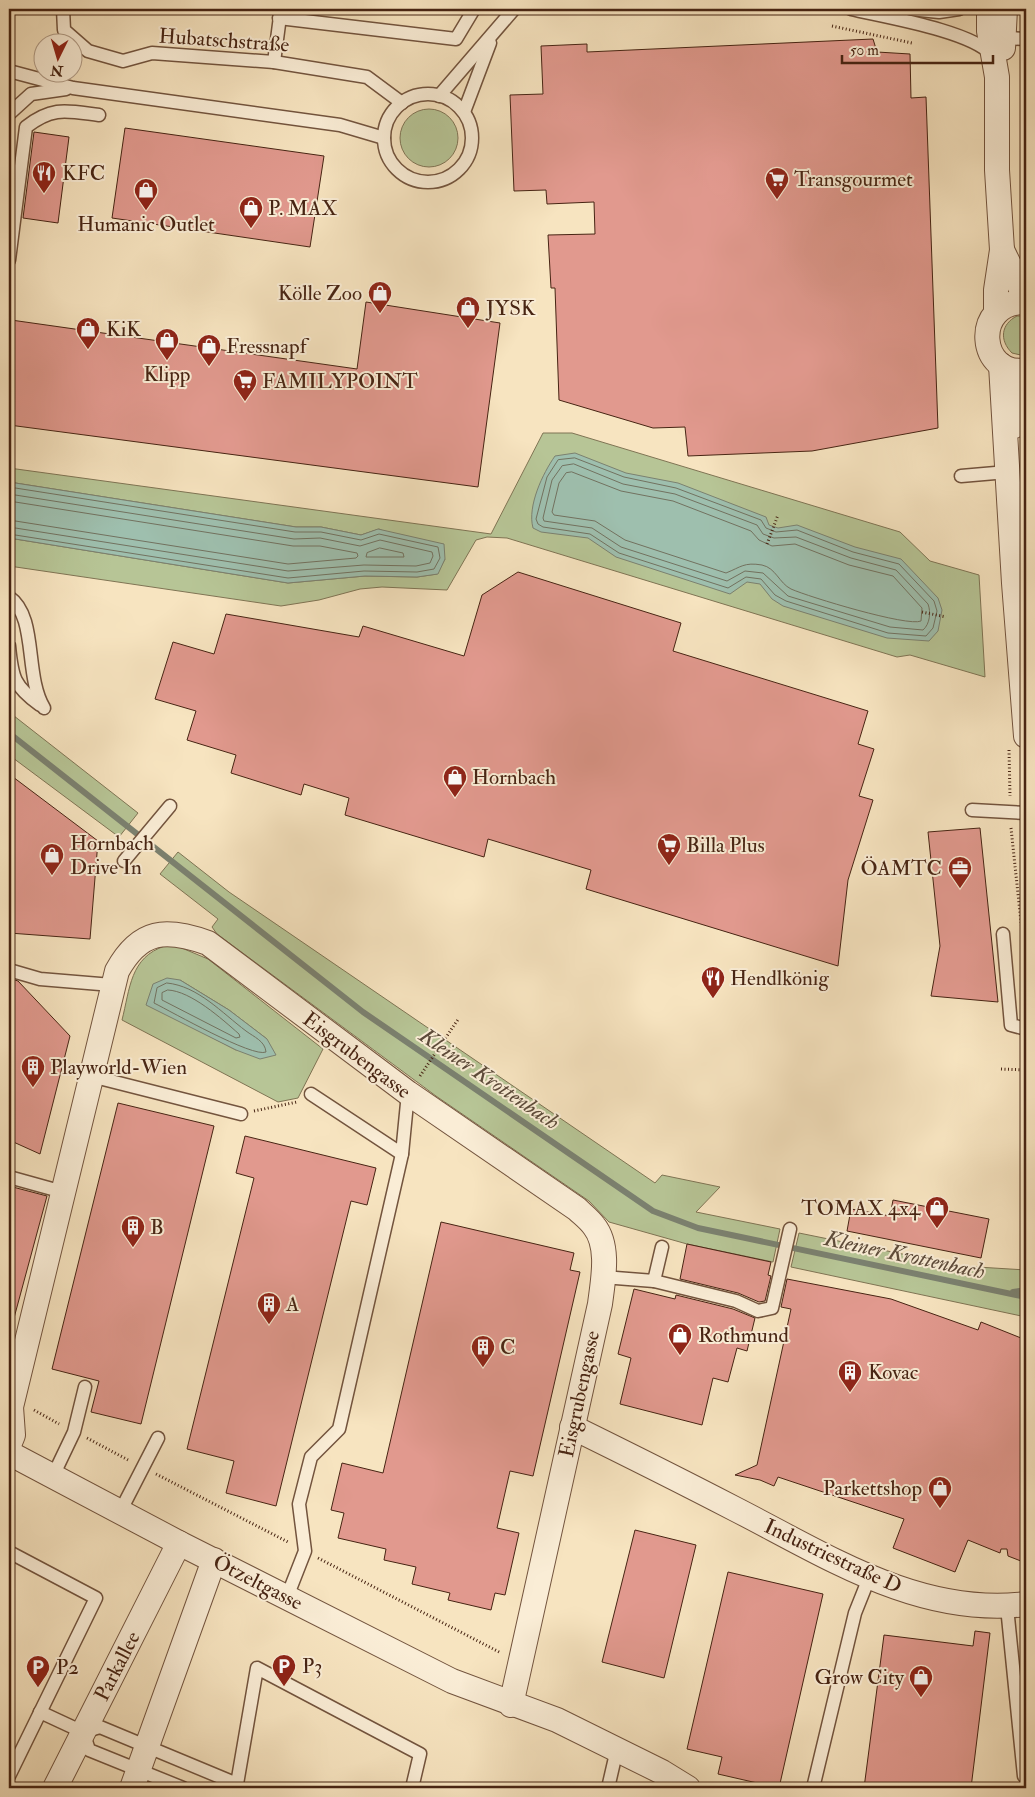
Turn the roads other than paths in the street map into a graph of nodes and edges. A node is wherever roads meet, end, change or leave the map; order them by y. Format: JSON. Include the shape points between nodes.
{"nodes":[{"id":1,"x":63,"y":9,"type":"edge"},
{"id":2,"x":474,"y":9,"type":"edge"},
{"id":3,"x":514,"y":9,"type":"edge"},
{"id":4,"x":851,"y":9,"type":"edge"},
{"id":5,"x":910,"y":9,"type":"edge"},
{"id":6,"x":958,"y":9,"type":"edge"},
{"id":7,"x":989,"y":9,"type":"edge"},
{"id":8,"x":1006,"y":9,"type":"edge"},
{"id":9,"x":939,"y":10,"type":"edge"},
{"id":10,"x":280,"y":13,"type":"edge"},
{"id":11,"x":492,"y":36,"type":"junction"},
{"id":12,"x":1005,"y":53,"type":"edge"},
{"id":13,"x":274,"y":62,"type":"junction"},
{"id":14,"x":9,"y":72,"type":"edge"},
{"id":15,"x":73,"y":88,"type":"junction"},
{"id":16,"x":439,"y":96,"type":"junction"},
{"id":17,"x":402,"y":103,"type":"junction"},
{"id":18,"x":464,"y":112,"type":"junction"},
{"id":19,"x":9,"y":114,"type":"edge"},
{"id":20,"x":99,"y":115,"type":"dead end"},
{"id":21,"x":384,"y":138,"type":"junction"},
{"id":22,"x":1002,"y":250,"type":"junction"},
{"id":23,"x":9,"y":260,"type":"edge"},
{"id":24,"x":1026,"y":301,"type":"edge"},
{"id":25,"x":996,"y":312,"type":"junction"},
{"id":26,"x":1017,"y":369,"type":"edge"},
{"id":27,"x":1007,"y":472,"type":"junction"},
{"id":28,"x":961,"y":476,"type":"dead end"},
{"id":29,"x":9,"y":597,"type":"edge"},
{"id":30,"x":9,"y":646,"type":"edge"},
{"id":31,"x":1024,"y":686,"type":"edge"},
{"id":32,"x":1026,"y":736,"type":"edge"},
{"id":33,"x":170,"y":806,"type":"dead end"},
{"id":34,"x":972,"y":810,"type":"dead end"},
{"id":35,"x":1026,"y":813,"type":"edge"},
{"id":36,"x":128,"y":857,"type":"dead end"},
{"id":37,"x":1003,"y":934,"type":"dead end"},
{"id":38,"x":9,"y":970,"type":"edge"},
{"id":39,"x":112,"y":985,"type":"junction"},
{"id":40,"x":1026,"y":1030,"type":"edge"},
{"id":41,"x":91,"y":1076,"type":"junction"},
{"id":42,"x":411,"y":1088,"type":"junction"},
{"id":43,"x":311,"y":1094,"type":"road end"},
{"id":44,"x":241,"y":1114,"type":"road end"},
{"id":45,"x":402,"y":1154,"type":"junction"},
{"id":46,"x":9,"y":1177,"type":"edge"},
{"id":47,"x":64,"y":1192,"type":"junction"},
{"id":48,"x":790,"y":1229,"type":"dead end"},
{"id":49,"x":662,"y":1246,"type":"dead end"},
{"id":50,"x":603,"y":1277,"type":"junction"},
{"id":51,"x":654,"y":1281,"type":"junction"},
{"id":52,"x":85,"y":1387,"type":"dead end"},
{"id":53,"x":572,"y":1427,"type":"junction"},
{"id":54,"x":158,"y":1438,"type":"dead end"},
{"id":55,"x":9,"y":1445,"type":"edge"},
{"id":56,"x":9,"y":1453,"type":"edge"},
{"id":57,"x":54,"y":1476,"type":"junction"},
{"id":58,"x":120,"y":1512,"type":"junction"},
{"id":59,"x":179,"y":1543,"type":"junction"},
{"id":60,"x":9,"y":1552,"type":"edge"},
{"id":61,"x":214,"y":1560,"type":"junction"},
{"id":62,"x":869,"y":1578,"type":"junction"},
{"id":63,"x":287,"y":1597,"type":"junction"},
{"id":64,"x":1016,"y":1606,"type":"edge"},
{"id":65,"x":511,"y":1705,"type":"junction"},
{"id":66,"x":40,"y":1712,"type":"junction"},
{"id":67,"x":83,"y":1732,"type":"junction"},
{"id":68,"x":146,"y":1745,"type":"junction"},
{"id":69,"x":617,"y":1749,"type":"junction"},
{"id":70,"x":9,"y":1776,"type":"edge"},
{"id":71,"x":1024,"y":1776,"type":"dead end"},
{"id":72,"x":135,"y":1779,"type":"edge"},
{"id":73,"x":241,"y":1786,"type":"edge"},
{"id":74,"x":55,"y":1788,"type":"edge"},
{"id":75,"x":183,"y":1788,"type":"edge"},
{"id":76,"x":412,"y":1788,"type":"edge"},
{"id":77,"x":608,"y":1788,"type":"edge"},
{"id":78,"x":688,"y":1788,"type":"edge"},
{"id":79,"x":813,"y":1788,"type":"edge"}],
"edges":[{"from":1,"to":13,"type":"lane","name":"Hubatschstraße","via":[[64,30],[88,51],[123,61],[152,53]]},
{"from":2,"to":10,"type":"lane","name":"Hubatschstraße","via":[[456,38]]},
{"from":3,"to":11,"type":"lane"},
{"from":4,"to":12,"type":"lane","via":[[963,37]]},
{"from":5,"to":9,"type":"lane"},
{"from":6,"to":9,"type":"lane"},
{"from":7,"to":12,"type":"street","via":[[989,32]]},
{"from":8,"to":12,"type":"street"},
{"from":10,"to":13,"type":"lane"},
{"from":11,"to":16,"type":"lane"},
{"from":11,"to":18,"type":"lane"},
{"from":12,"to":22,"type":"street","via":[[997,170]]},
{"from":13,"to":17,"type":"lane","name":"Hubatschstraße","via":[[367,77]]},
{"from":14,"to":15,"type":"lane"},
{"from":15,"to":19,"type":"lane","via":[[31,94]]},
{"from":15,"to":21,"type":"lane","via":[[340,125]]},
{"from":16,"to":17,"type":"lane","via":[[426,94]]},
{"from":16,"to":18,"type":"lane"},
{"from":17,"to":21,"type":"lane","via":[[386,124]]},
{"from":18,"to":21,"type":"lane","via":[[470,124],[470,153],[453,175],[440,181],[412,179],[400,172],[386,151]]},
{"from":20,"to":23,"type":"lane","via":[[60,111],[41,115],[26,127]]},
{"from":22,"to":24,"type":"street"},
{"from":22,"to":25,"type":"street"},
{"from":24,"to":25,"type":"street","via":[[1006,305]]},
{"from":25,"to":26,"type":"street","via":[[986,334],[988,346],[993,357]]},
{"from":26,"to":27,"type":"street"},
{"from":27,"to":28,"type":"lane"},
{"from":27,"to":31,"type":"street"},
{"from":29,"to":30,"type":"lane","via":[[24,613],[34,686],[44,708],[21,691],[15,682]]},
{"from":31,"to":32,"type":"street"},
{"from":33,"to":36,"type":"lane"},
{"from":34,"to":35,"type":"lane"},
{"from":37,"to":40,"type":"lane","via":[[1011,1025]]},
{"from":38,"to":39,"type":"lane","via":[[40,979]]},
{"from":39,"to":41,"type":"street","name":"Eisgrubengasse"},
{"from":39,"to":42,"type":"street","name":"Eisgrubengasse","via":[[127,954],[140,941],[175,934],[208,943]]},
{"from":41,"to":44,"type":"lane"},
{"from":41,"to":47,"type":"street","name":"Eisgrubengasse"},
{"from":42,"to":45,"type":"lane"},
{"from":42,"to":50,"type":"street","name":"Eisgrubengasse","via":[[595,1226],[603,1248]]},
{"from":43,"to":45,"type":"lane"},
{"from":45,"to":63,"type":"lane","via":[[339,1429],[311,1457],[299,1504],[306,1551]]},
{"from":46,"to":47,"type":"lane"},
{"from":47,"to":55,"type":"street","name":"Eisgrubengasse","via":[[13,1400]]},
{"from":48,"to":51,"type":"lane","via":[[772,1308],[758,1311],[736,1301]]},
{"from":49,"to":51,"type":"lane"},
{"from":50,"to":51,"type":"lane"},
{"from":50,"to":53,"type":"street","name":"Eisgrubengasse","via":[[600,1304]]},
{"from":52,"to":57,"type":"lane","via":[[74,1432]]},
{"from":53,"to":62,"type":"street","name":"Industriestraße D"},
{"from":53,"to":65,"type":"street","name":"Eisgrubengasse"},
{"from":54,"to":58,"type":"lane"},
{"from":56,"to":57,"type":"street","name":"Ötzeltgasse"},
{"from":57,"to":58,"type":"street","name":"Ötzeltgasse"},
{"from":58,"to":59,"type":"street","name":"Ötzeltgasse"},
{"from":59,"to":61,"type":"street","name":"Ötzeltgasse"},
{"from":59,"to":67,"type":"street","name":"Parkallee"},
{"from":60,"to":66,"type":"lane","via":[[96,1598]]},
{"from":61,"to":63,"type":"street","name":"Ötzeltgasse"},
{"from":61,"to":68,"type":"street"},
{"from":62,"to":64,"type":"street","name":"Industriestraße D","via":[[925,1598],[960,1604]]},
{"from":62,"to":79,"type":"lane","via":[[855,1613]]},
{"from":63,"to":65,"type":"street","name":"Ötzeltgasse","via":[[452,1681]]},
{"from":64,"to":71,"type":"lane"},
{"from":65,"to":69,"type":"street","name":"Ötzeltgasse","via":[[557,1720]]},
{"from":66,"to":67,"type":"lane"},
{"from":66,"to":70,"type":"lane"},
{"from":67,"to":68,"type":"lane","via":[[100,1727]]},
{"from":67,"to":72,"type":"lane","via":[[89,1750]]},
{"from":67,"to":74,"type":"street","name":"Parkallee"},
{"from":68,"to":72,"type":"street"},
{"from":68,"to":73,"type":"lane"},
{"from":69,"to":77,"type":"lane"},
{"from":69,"to":78,"type":"street","name":"Ötzeltgasse"},
{"from":72,"to":75,"type":"lane"},
{"from":73,"to":76,"type":"lane","via":[[258,1668],[420,1754]]}]}
